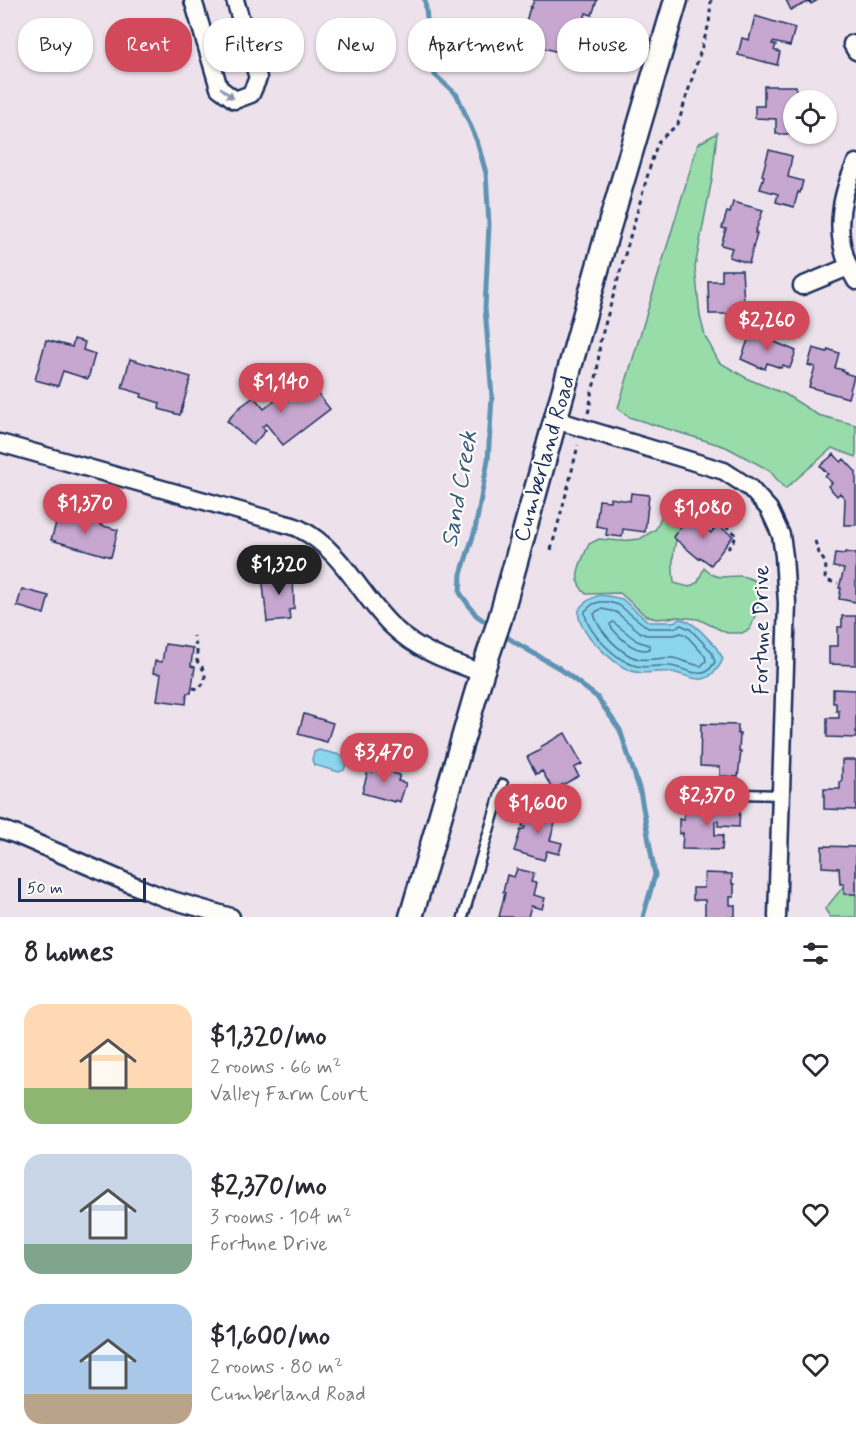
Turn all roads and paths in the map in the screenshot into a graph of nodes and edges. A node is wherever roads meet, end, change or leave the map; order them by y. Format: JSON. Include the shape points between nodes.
{"nodes":[{"id":1,"x":193,"y":0,"type":"edge"},
{"id":2,"x":236,"y":0,"type":"edge"},
{"id":3,"x":676,"y":0,"type":"edge"},
{"id":4,"x":711,"y":0,"type":"edge"},
{"id":5,"x":856,"y":163,"type":"edge"},
{"id":6,"x":852,"y":274,"type":"edge"},
{"id":7,"x":802,"y":286,"type":"dead end"},
{"id":8,"x":556,"y":420,"type":"junction"},
{"id":9,"x":582,"y":428,"type":"junction"},
{"id":10,"x":0,"y":443,"type":"edge"},
{"id":11,"x":729,"y":491,"type":"dead end"},
{"id":12,"x":711,"y":515,"type":"junction"},
{"id":13,"x":702,"y":526,"type":"dead end"},
{"id":14,"x":815,"y":540,"type":"dead end"},
{"id":15,"x":728,"y":549,"type":"dead end"},
{"id":16,"x":551,"y":550,"type":"dead end"},
{"id":17,"x":838,"y":583,"type":"dead end"},
{"id":18,"x":194,"y":636,"type":"dead end"},
{"id":19,"x":482,"y":673,"type":"junction"},
{"id":20,"x":193,"y":688,"type":"dead end"},
{"id":21,"x":503,"y":784,"type":"dead end"},
{"id":22,"x":690,"y":795,"type":"dead end"},
{"id":23,"x":781,"y":795,"type":"junction"},
{"id":24,"x":0,"y":829,"type":"edge"},
{"id":25,"x":231,"y":917,"type":"edge"},
{"id":26,"x":411,"y":917,"type":"edge"},
{"id":27,"x":463,"y":917,"type":"edge"},
{"id":28,"x":777,"y":917,"type":"edge"}],
"edges":[{"from":1,"to":2,"type":"street","one_way":true,"via":[[219,87],[235,100],[251,94],[258,78]]},
{"from":3,"to":8,"type":"main road","name":"Cumberland Road"},
{"from":4,"to":9,"type":"path","via":[[709,24],[678,124],[659,141],[654,153],[600,342],[591,406]]},
{"from":5,"to":6,"type":"street","via":[[840,210],[841,244]]},
{"from":6,"to":7,"type":"street"},
{"from":8,"to":9,"type":"street","name":"Fortune Drive"},
{"from":8,"to":19,"type":"main road","name":"Cumberland Road"},
{"from":9,"to":16,"type":"path"},
{"from":9,"to":23,"type":"street","name":"Fortune Drive","via":[[724,471],[750,488],[769,509],[781,535],[787,603]]},
{"from":10,"to":19,"type":"street","via":[[300,529],[325,546],[405,638],[440,658]]},
{"from":11,"to":12,"type":"path"},
{"from":12,"to":13,"type":"path"},
{"from":12,"to":15,"type":"path","via":[[737,536]]},
{"from":14,"to":17,"type":"path","via":[[826,564],[825,579]]},
{"from":18,"to":20,"type":"path","via":[[197,662],[205,671],[205,678],[199,689]]},
{"from":19,"to":26,"type":"main road","name":"Cumberland Road"},
{"from":21,"to":27,"type":"lane"},
{"from":22,"to":23,"type":"lane"},
{"from":23,"to":28,"type":"street","name":"Fortune Drive"},
{"from":24,"to":25,"type":"street","via":[[165,898]]}]}
